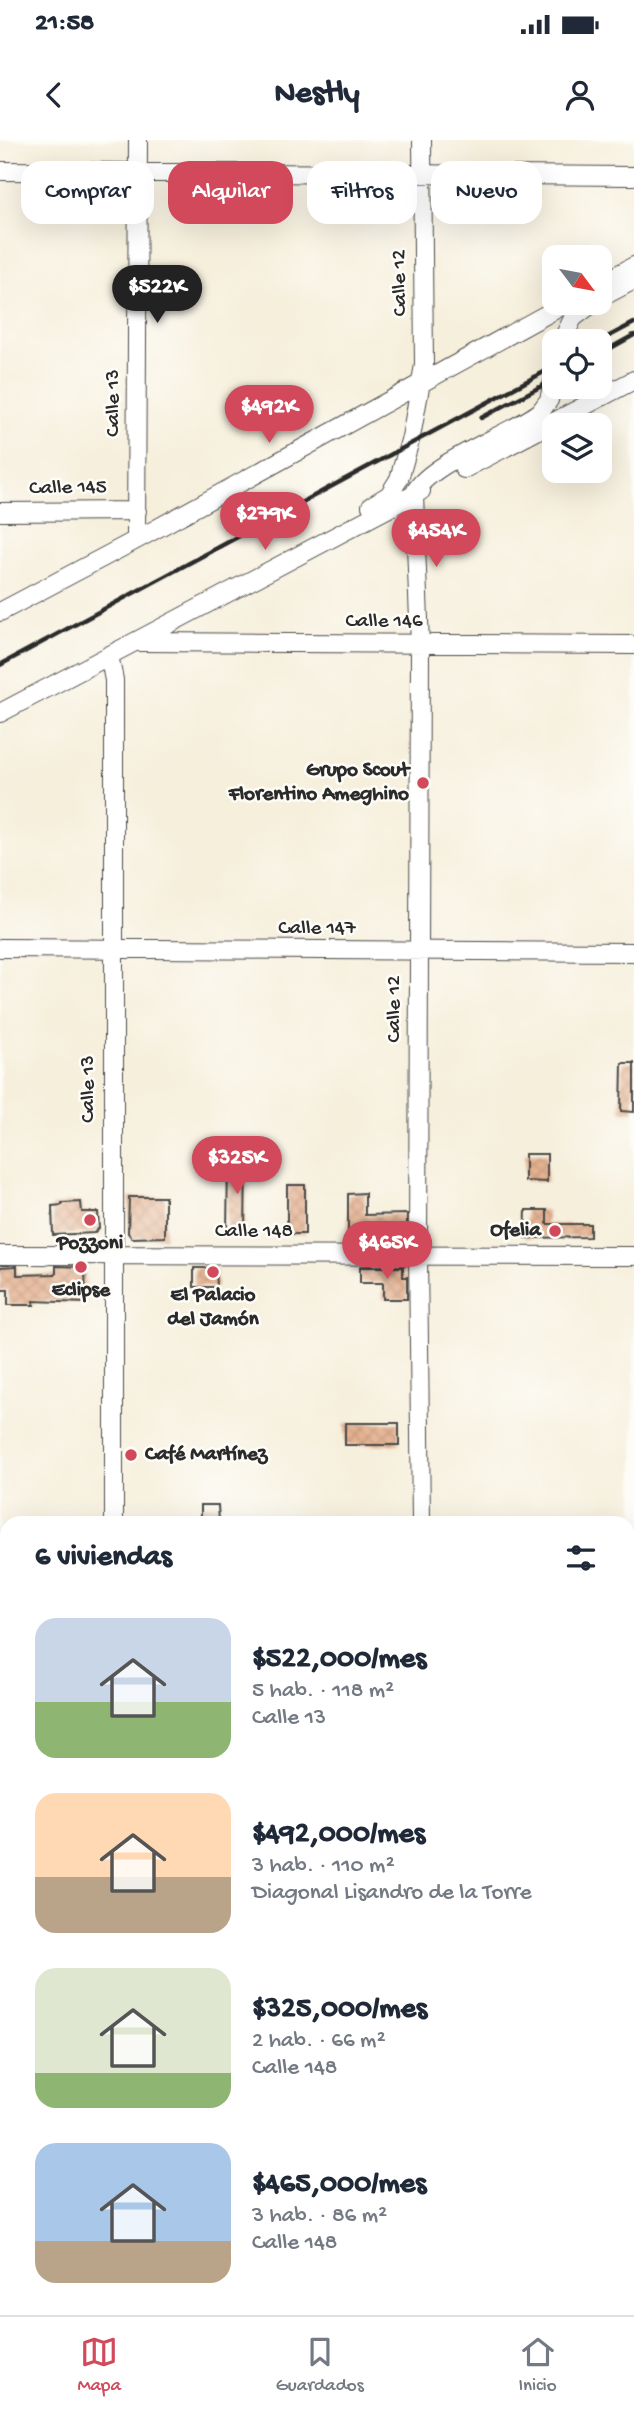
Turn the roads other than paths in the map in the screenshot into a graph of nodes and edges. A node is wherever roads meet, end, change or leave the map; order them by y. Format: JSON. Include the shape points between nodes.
{"nodes":[{"id":1,"x":138,"y":140,"type":"edge"},
{"id":2,"x":422,"y":140,"type":"edge"},
{"id":3,"x":138,"y":161,"type":"edge"},
{"id":4,"x":0,"y":171,"type":"edge"},
{"id":5,"x":21,"y":171,"type":"edge"},
{"id":6,"x":154,"y":172,"type":"edge"},
{"id":7,"x":422,"y":174,"type":"junction"},
{"id":8,"x":634,"y":176,"type":"edge"},
{"id":9,"x":138,"y":224,"type":"edge"},
{"id":10,"x":634,"y":266,"type":"edge"},
{"id":11,"x":612,"y":278,"type":"edge"},
{"id":12,"x":634,"y":280,"type":"edge"},
{"id":13,"x":612,"y":292,"type":"edge"},
{"id":14,"x":545,"y":315,"type":"edge"},
{"id":15,"x":634,"y":380,"type":"edge"},
{"id":16,"x":421,"y":382,"type":"junction"},
{"id":17,"x":549,"y":399,"type":"edge"},
{"id":18,"x":414,"y":495,"type":"junction"},
{"id":19,"x":136,"y":511,"type":"junction"},
{"id":20,"x":0,"y":512,"type":"edge"},
{"id":21,"x":136,"y":540,"type":"junction"},
{"id":22,"x":0,"y":612,"type":"edge"},
{"id":23,"x":135,"y":642,"type":"junction"},
{"id":24,"x":420,"y":645,"type":"junction"},
{"id":25,"x":634,"y":645,"type":"edge"},
{"id":26,"x":109,"y":655,"type":"junction"},
{"id":27,"x":0,"y":713,"type":"edge"},
{"id":28,"x":0,"y":948,"type":"edge"},
{"id":29,"x":112,"y":950,"type":"junction"},
{"id":30,"x":418,"y":952,"type":"junction"},
{"id":31,"x":634,"y":952,"type":"edge"},
{"id":32,"x":0,"y":1255,"type":"edge"},
{"id":33,"x":112,"y":1255,"type":"junction"},
{"id":34,"x":418,"y":1255,"type":"junction"},
{"id":35,"x":634,"y":1256,"type":"edge"},
{"id":36,"x":114,"y":1516,"type":"edge"},
{"id":37,"x":421,"y":1516,"type":"edge"}],
"edges":[{"from":1,"to":3,"type":"street","name":"Calle 13"},
{"from":2,"to":7,"type":"street","name":"Calle 12"},
{"from":4,"to":5,"type":"street"},
{"from":6,"to":7,"type":"street"},
{"from":7,"to":8,"type":"street"},
{"from":7,"to":16,"type":"street","name":"Calle 12"},
{"from":9,"to":19,"type":"street","name":"Calle 13"},
{"from":10,"to":11,"type":"street"},
{"from":12,"to":13,"type":"street"},
{"from":14,"to":16,"type":"street"},
{"from":15,"to":18,"type":"street"},
{"from":16,"to":21,"type":"street"},
{"from":16,"to":23,"type":"street","name":"Calle 12","via":[[403,464],[389,495],[269,559]]},
{"from":17,"to":18,"type":"street","via":[[540,412],[419,483]]},
{"from":18,"to":23,"type":"street"},
{"from":18,"to":24,"type":"street","name":"Calle 12"},
{"from":19,"to":20,"type":"street","name":"Calle 145"},
{"from":19,"to":21,"type":"street","name":"Calle 13"},
{"from":21,"to":22,"type":"street"},
{"from":23,"to":24,"type":"street","name":"Calle 146"},
{"from":23,"to":26,"type":"street"},
{"from":24,"to":25,"type":"street","name":"Calle 146"},
{"from":24,"to":30,"type":"street","name":"Calle 12"},
{"from":26,"to":27,"type":"street"},
{"from":26,"to":29,"type":"street","name":"Calle 13","via":[[114,680]]},
{"from":28,"to":29,"type":"street","name":"Calle 147"},
{"from":29,"to":30,"type":"street","name":"Calle 147"},
{"from":29,"to":33,"type":"street","name":"Calle 13"},
{"from":30,"to":31,"type":"street","name":"Calle 147"},
{"from":30,"to":34,"type":"street","name":"Calle 12"},
{"from":32,"to":33,"type":"street","name":"Calle 148"},
{"from":33,"to":34,"type":"street","name":"Calle 148"},
{"from":33,"to":36,"type":"street","name":"Calle 13"},
{"from":34,"to":35,"type":"street","name":"Calle 148"},
{"from":34,"to":37,"type":"street","name":"Calle 12"}]}
